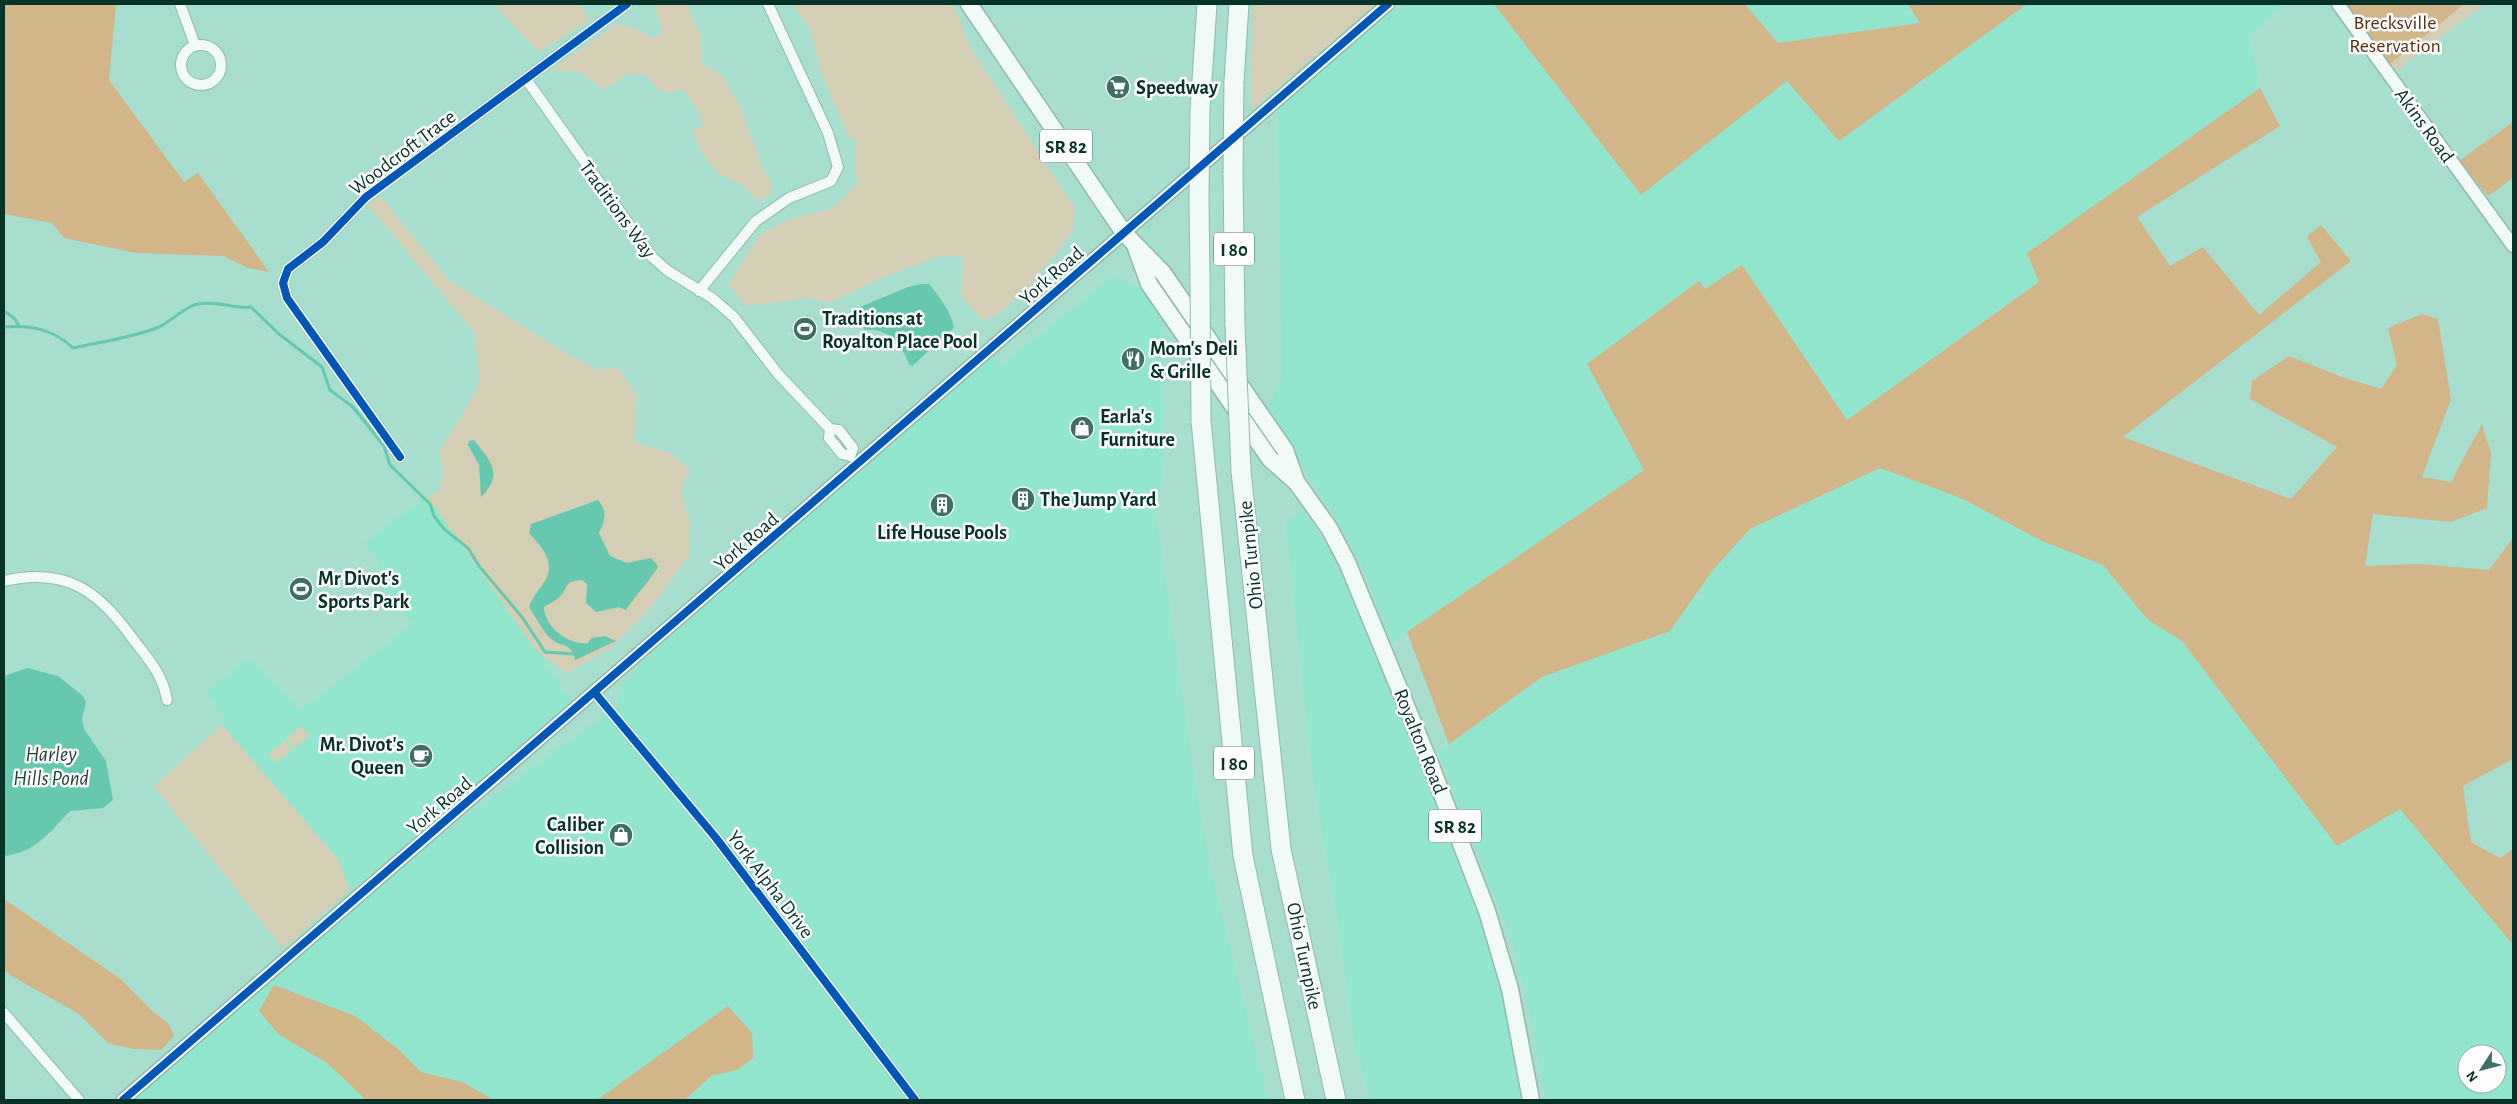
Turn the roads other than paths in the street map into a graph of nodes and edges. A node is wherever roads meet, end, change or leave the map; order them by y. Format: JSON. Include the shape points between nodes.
{"nodes":[{"id":1,"x":180,"y":4,"type":"edge"},
{"id":2,"x":627,"y":4,"type":"edge"},
{"id":3,"x":768,"y":4,"type":"edge"},
{"id":4,"x":969,"y":4,"type":"edge"},
{"id":5,"x":1207,"y":4,"type":"edge"},
{"id":6,"x":1239,"y":4,"type":"edge"},
{"id":7,"x":1388,"y":4,"type":"edge"},
{"id":8,"x":2338,"y":4,"type":"edge"},
{"id":9,"x":195,"y":45,"type":"junction"},
{"id":10,"x":526,"y":79,"type":"junction"},
{"id":11,"x":1124,"y":233,"type":"junction"},
{"id":12,"x":2513,"y":246,"type":"edge"},
{"id":13,"x":699,"y":291,"type":"junction"},
{"id":14,"x":400,"y":458,"type":"dead end"},
{"id":15,"x":854,"y":460,"type":"junction"},
{"id":16,"x":4,"y":581,"type":"edge"},
{"id":17,"x":595,"y":693,"type":"junction"},
{"id":18,"x":167,"y":700,"type":"dead end"},
{"id":19,"x":4,"y":1014,"type":"edge"},
{"id":20,"x":79,"y":1100,"type":"edge"},
{"id":21,"x":123,"y":1100,"type":"edge"},
{"id":22,"x":914,"y":1100,"type":"edge"},
{"id":23,"x":1295,"y":1100,"type":"edge"},
{"id":24,"x":1336,"y":1100,"type":"edge"},
{"id":25,"x":1531,"y":1100,"type":"edge"}],
"edges":[{"from":1,"to":9,"type":"street"},
{"from":2,"to":10,"type":"street","name":"Woodcroft Trace"},
{"from":3,"to":13,"type":"street","via":[[828,134],[837,156],[837,172],[831,181],[789,198],[756,221]]},
{"from":4,"to":11,"type":"main road","name":"Royalton Road","number":"SR 82"},
{"from":5,"to":23,"type":"highway","name":"Ohio Turnpike","number":"I 80","bridge":true,"via":[[1200,110],[1201,421],[1243,856]]},
{"from":6,"to":24,"type":"highway","name":"Ohio Turnpike","number":"I 80","bridge":true,"via":[[1232,173],[1241,471],[1281,849]]},
{"from":7,"to":11,"type":"street","name":"York Road"},
{"from":8,"to":12,"type":"street","name":"Akins Road"},
{"from":9,"to":9,"type":"street","via":[[184,53],[182,72],[190,82],[203,85],[219,74],[220,57],[207,45]]},
{"from":10,"to":13,"type":"street","name":"Traditions Way","via":[[652,257]]},
{"from":10,"to":14,"type":"street","name":"Woodcroft Trace","via":[[366,197],[323,242],[288,269],[284,278],[287,298]]},
{"from":11,"to":15,"type":"street","name":"York Road"},
{"from":11,"to":25,"type":"main road","name":"Royalton Road","number":"SR 82","via":[[1163,273],[1285,450],[1297,483],[1329,528],[1347,562],[1487,911],[1510,989]]},
{"from":13,"to":15,"type":"street","name":"Traditions Way","via":[[724,307],[743,326],[778,374],[830,430],[829,438],[842,454]]},
{"from":15,"to":17,"type":"street","name":"York Road"},
{"from":16,"to":18,"type":"street","via":[[26,577],[54,578],[84,589],[101,600],[158,673]]},
{"from":17,"to":21,"type":"street","name":"York Road"},
{"from":17,"to":22,"type":"street","name":"York Alpha Drive","via":[[716,838]]},
{"from":19,"to":20,"type":"street"}]}
